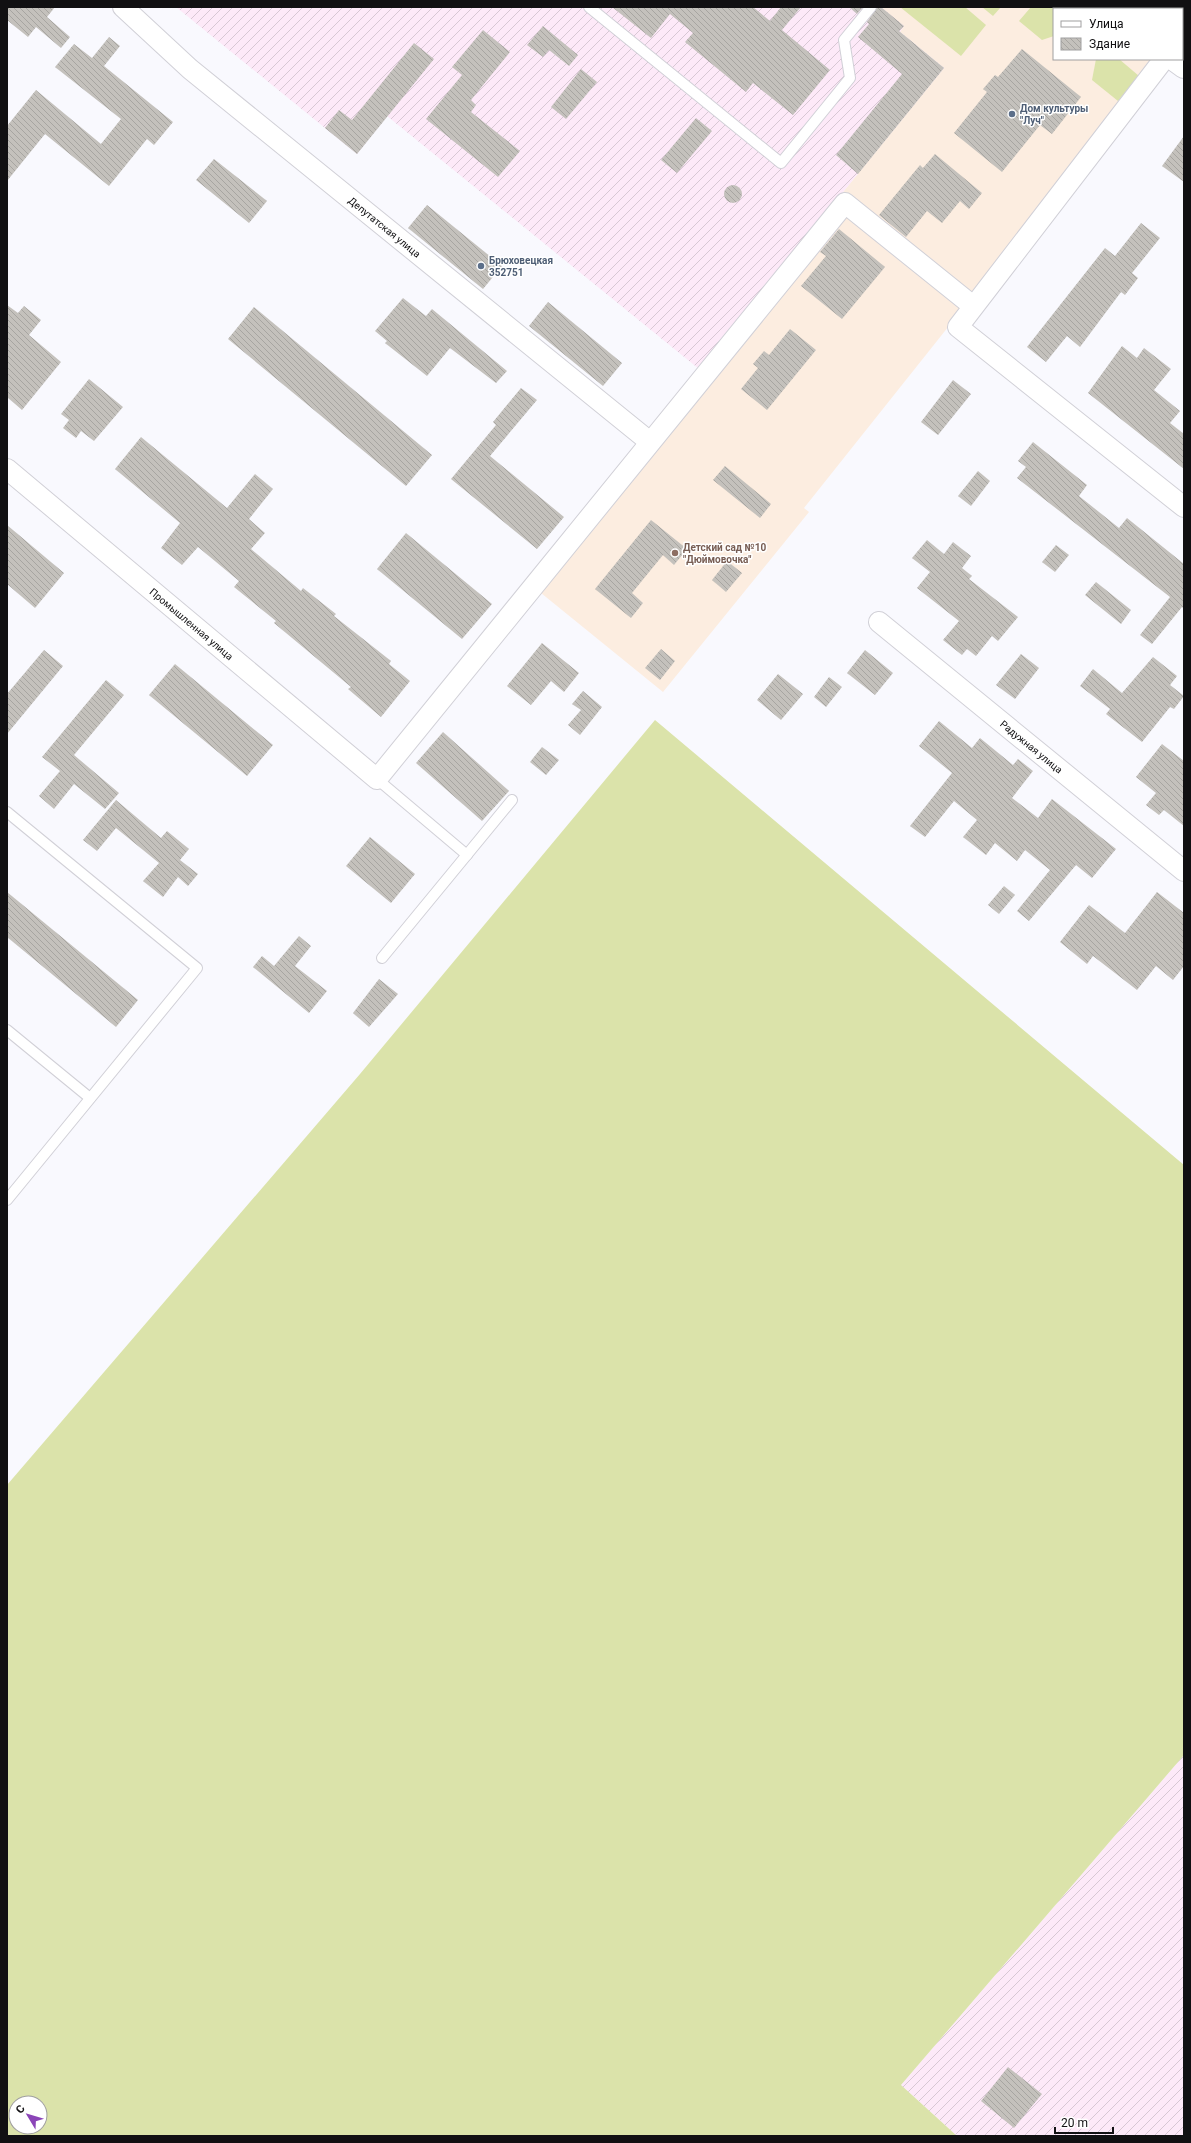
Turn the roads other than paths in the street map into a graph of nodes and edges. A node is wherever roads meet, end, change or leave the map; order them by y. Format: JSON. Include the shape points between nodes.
{"nodes":[{"id":1,"x":122,"y":7,"type":"edge"},
{"id":2,"x":589,"y":7,"type":"edge"},
{"id":3,"x":871,"y":7,"type":"edge"},
{"id":4,"x":1163,"y":60,"type":"edge"},
{"id":5,"x":1174,"y":60,"type":"edge"},
{"id":6,"x":1184,"y":67,"type":"edge"},
{"id":7,"x":973,"y":306,"type":"junction"},
{"id":8,"x":650,"y":442,"type":"junction"},
{"id":9,"x":7,"y":469,"type":"edge"},
{"id":10,"x":1184,"y":507,"type":"edge"},
{"id":11,"x":879,"y":622,"type":"dead end"},
{"id":12,"x":377,"y":779,"type":"junction"},
{"id":13,"x":512,"y":800,"type":"dead end"},
{"id":14,"x":7,"y":812,"type":"edge"},
{"id":15,"x":467,"y":855,"type":"junction"},
{"id":16,"x":1184,"y":871,"type":"edge"},
{"id":17,"x":382,"y":958,"type":"dead end"},
{"id":18,"x":7,"y":1030,"type":"edge"},
{"id":19,"x":90,"y":1098,"type":"junction"},
{"id":20,"x":7,"y":1200,"type":"edge"}],
"edges":[{"from":1,"to":8,"type":"street","name":"Депутатская улица","via":[[190,69]]},
{"from":2,"to":3,"type":"lane","via":[[781,163],[850,78],[844,40]]},
{"from":4,"to":7,"type":"street"},
{"from":5,"to":6,"type":"main road"},
{"from":7,"to":8,"type":"street","via":[[845,203]]},
{"from":7,"to":10,"type":"street","via":[[958,326]]},
{"from":8,"to":12,"type":"street"},
{"from":9,"to":12,"type":"street","name":"Промышленная улица"},
{"from":11,"to":16,"type":"street","name":"Радужная улица"},
{"from":12,"to":15,"type":"lane"},
{"from":13,"to":15,"type":"lane"},
{"from":14,"to":19,"type":"lane","via":[[197,968]]},
{"from":15,"to":17,"type":"lane"},
{"from":18,"to":19,"type":"lane"},
{"from":19,"to":20,"type":"lane"}]}
